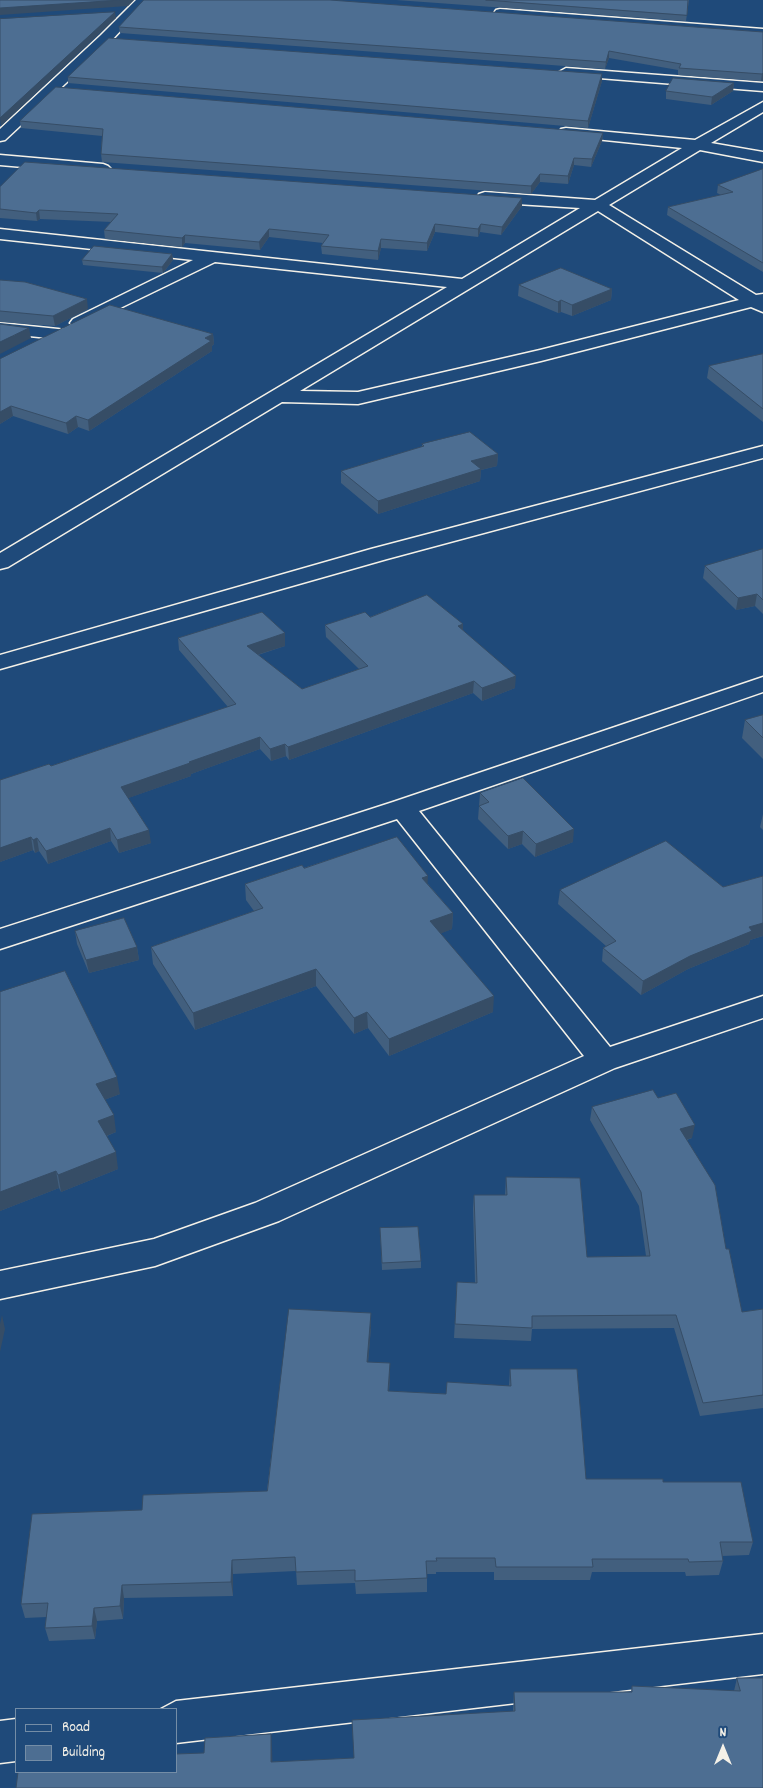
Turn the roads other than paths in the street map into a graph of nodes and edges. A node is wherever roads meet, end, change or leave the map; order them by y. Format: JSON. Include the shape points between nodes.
{"nodes":[{"id":1,"x":143,"y":0,"type":"edge"},
{"id":2,"x":133,"y":11,"type":"junction"},
{"id":3,"x":114,"y":12,"type":"edge"},
{"id":4,"x":485,"y":12,"type":"edge"},
{"id":5,"x":763,"y":33,"type":"edge"},
{"id":6,"x":106,"y":38,"type":"junction"},
{"id":7,"x":126,"y":39,"type":"edge"},
{"id":8,"x":554,"y":71,"type":"edge"},
{"id":9,"x":763,"y":87,"type":"edge"},
{"id":10,"x":54,"y":88,"type":"junction"},
{"id":11,"x":73,"y":89,"type":"edge"},
{"id":12,"x":763,"y":106,"type":"edge"},
{"id":13,"x":547,"y":130,"type":"edge"},
{"id":14,"x":3,"y":131,"type":"edge"},
{"id":15,"x":697,"y":145,"type":"junction"},
{"id":16,"x":763,"y":158,"type":"edge"},
{"id":17,"x":0,"y":160,"type":"edge"},
{"id":18,"x":115,"y":170,"type":"edge"},
{"id":19,"x":473,"y":197,"type":"edge"},
{"id":20,"x":599,"y":205,"type":"junction"},
{"id":21,"x":0,"y":234,"type":"edge"},
{"id":22,"x":212,"y":256,"type":"junction"},
{"id":23,"x":466,"y":284,"type":"junction"},
{"id":24,"x":760,"y":302,"type":"edge"},
{"id":25,"x":0,"y":328,"type":"edge"},
{"id":26,"x":58,"y":334,"type":"junction"},
{"id":27,"x":33,"y":346,"type":"edge"},
{"id":28,"x":278,"y":396,"type":"junction"},
{"id":29,"x":763,"y":452,"type":"edge"},
{"id":30,"x":0,"y":562,"type":"edge"},
{"id":31,"x":0,"y":662,"type":"edge"},
{"id":32,"x":763,"y":684,"type":"edge"},
{"id":33,"x":402,"y":808,"type":"junction"},
{"id":34,"x":0,"y":939,"type":"edge"},
{"id":35,"x":763,"y":1007,"type":"edge"},
{"id":36,"x":604,"y":1060,"type":"junction"},
{"id":37,"x":0,"y":1285,"type":"edge"},
{"id":38,"x":763,"y":1654,"type":"edge"},
{"id":39,"x":178,"y":1722,"type":"edge"},
{"id":40,"x":15,"y":1740,"type":"edge"},
{"id":41,"x":0,"y":1742,"type":"edge"}],
"edges":[{"from":1,"to":2,"type":"street"},
{"from":2,"to":3,"type":"street"},
{"from":2,"to":6,"type":"street"},
{"from":4,"to":5,"type":"street"},
{"from":6,"to":7,"type":"street"},
{"from":6,"to":10,"type":"street"},
{"from":8,"to":9,"type":"street"},
{"from":10,"to":11,"type":"street"},
{"from":10,"to":14,"type":"street"},
{"from":12,"to":15,"type":"street"},
{"from":13,"to":15,"type":"street"},
{"from":15,"to":16,"type":"street"},
{"from":15,"to":20,"type":"street"},
{"from":17,"to":18,"type":"street"},
{"from":19,"to":20,"type":"street"},
{"from":20,"to":23,"type":"street"},
{"from":20,"to":24,"type":"street"},
{"from":21,"to":22,"type":"street"},
{"from":22,"to":23,"type":"street"},
{"from":22,"to":26,"type":"street"},
{"from":23,"to":28,"type":"street"},
{"from":24,"to":28,"type":"street","via":[[358,398]]},
{"from":25,"to":26,"type":"street"},
{"from":26,"to":27,"type":"street"},
{"from":28,"to":30,"type":"street"},
{"from":29,"to":31,"type":"street","via":[[388,552]]},
{"from":32,"to":33,"type":"street"},
{"from":33,"to":34,"type":"street"},
{"from":33,"to":36,"type":"street"},
{"from":35,"to":36,"type":"street"},
{"from":36,"to":37,"type":"street","via":[[267,1212],[155,1252]]},
{"from":38,"to":39,"type":"street"},
{"from":40,"to":41,"type":"street"}]}
